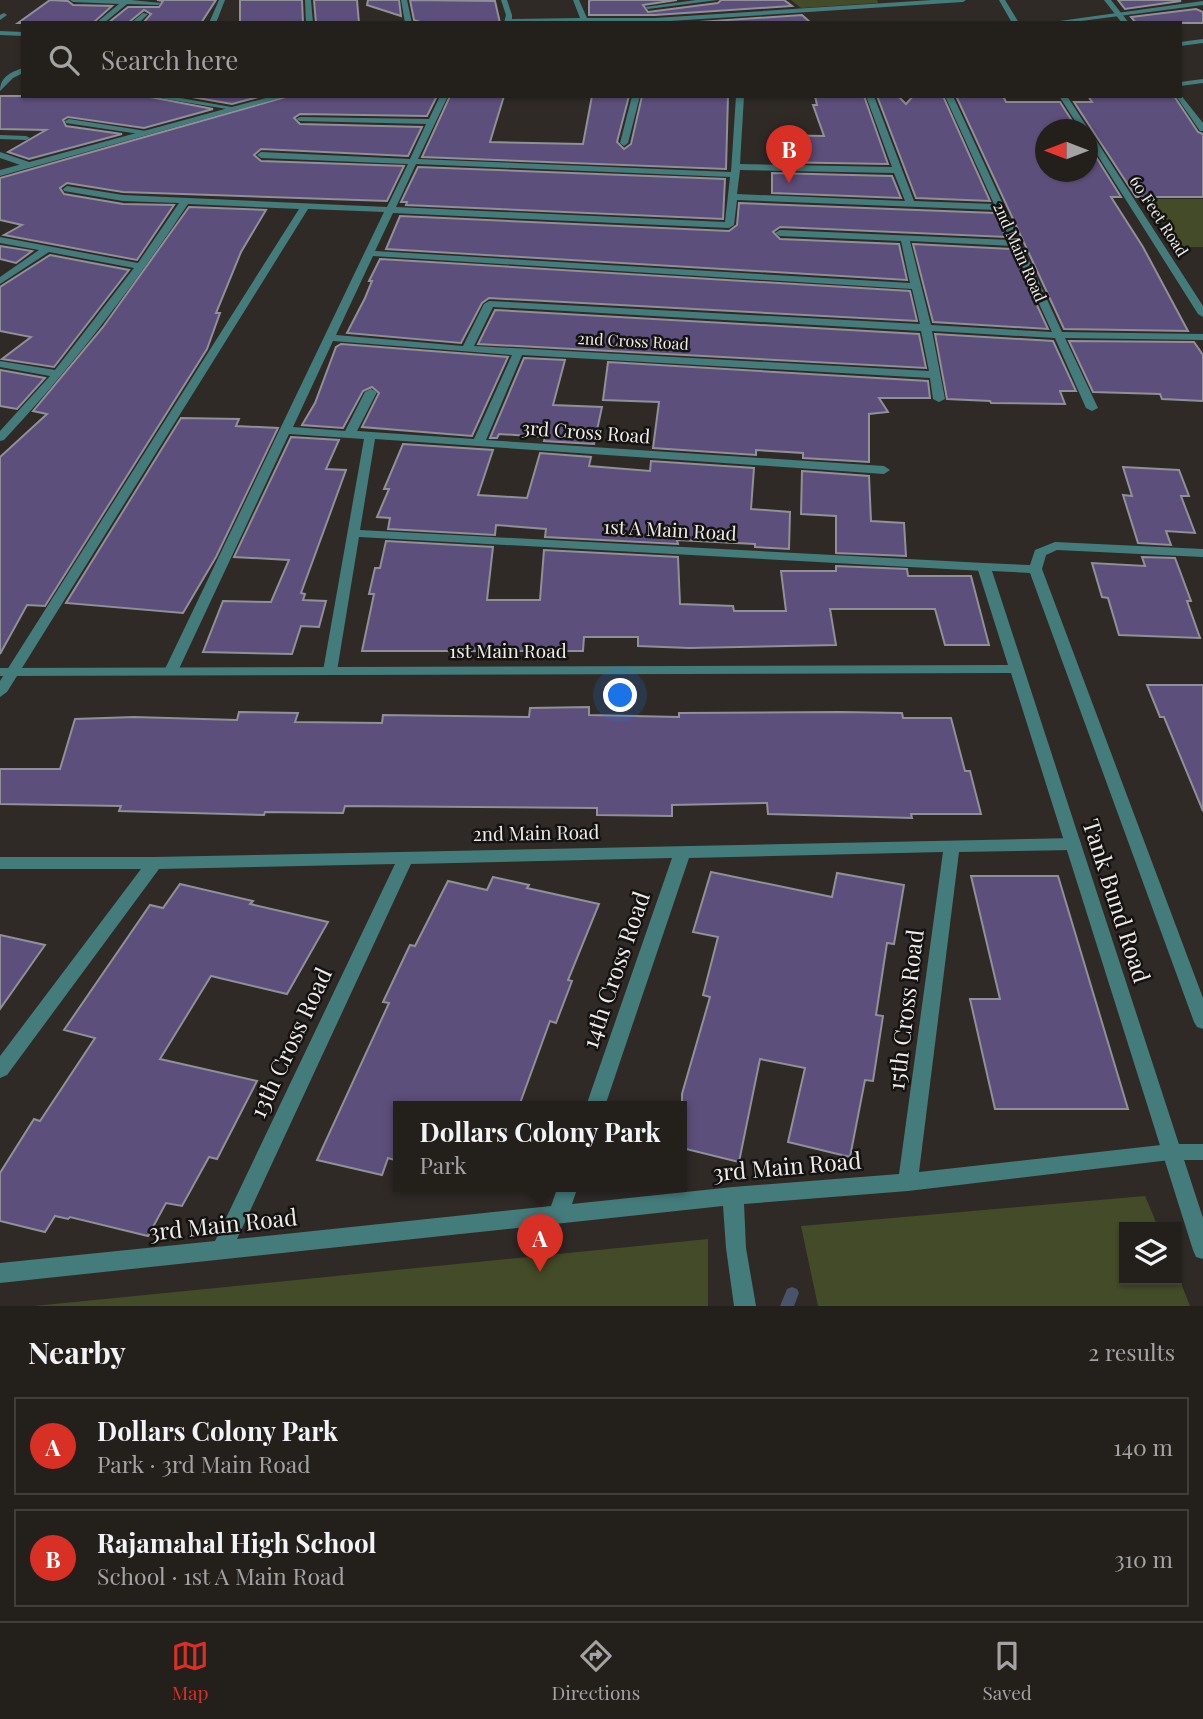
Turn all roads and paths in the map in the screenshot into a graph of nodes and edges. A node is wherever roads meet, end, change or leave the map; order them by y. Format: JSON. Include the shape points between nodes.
{"nodes":[{"id":1,"x":73,"y":0,"type":"edge"},
{"id":2,"x":222,"y":0,"type":"edge"},
{"id":3,"x":308,"y":0,"type":"edge"},
{"id":4,"x":404,"y":0,"type":"edge"},
{"id":5,"x":504,"y":0,"type":"edge"},
{"id":6,"x":576,"y":0,"type":"edge"},
{"id":7,"x":715,"y":0,"type":"edge"},
{"id":8,"x":963,"y":0,"type":"edge"},
{"id":9,"x":1002,"y":0,"type":"edge"},
{"id":10,"x":1107,"y":0,"type":"edge"},
{"id":11,"x":127,"y":1,"type":"edge"},
{"id":12,"x":883,"y":2,"type":"edge"},
{"id":13,"x":158,"y":3,"type":"dead end"},
{"id":14,"x":1203,"y":3,"type":"edge"},
{"id":15,"x":646,"y":4,"type":"edge"},
{"id":16,"x":145,"y":14,"type":"dead end"},
{"id":17,"x":1118,"y":14,"type":"junction"},
{"id":18,"x":102,"y":21,"type":"edge"},
{"id":19,"x":136,"y":21,"type":"edge"},
{"id":20,"x":213,"y":21,"type":"edge"},
{"id":21,"x":310,"y":21,"type":"edge"},
{"id":22,"x":409,"y":21,"type":"edge"},
{"id":23,"x":507,"y":21,"type":"edge"},
{"id":24,"x":585,"y":21,"type":"edge"},
{"id":25,"x":655,"y":21,"type":"edge"},
{"id":26,"x":667,"y":21,"type":"edge"},
{"id":27,"x":1015,"y":21,"type":"edge"},
{"id":28,"x":1064,"y":21,"type":"edge"},
{"id":29,"x":1124,"y":21,"type":"edge"},
{"id":30,"x":0,"y":33,"type":"edge"},
{"id":31,"x":21,"y":34,"type":"edge"},
{"id":32,"x":1203,"y":41,"type":"edge"},
{"id":33,"x":1182,"y":44,"type":"edge"},
{"id":34,"x":0,"y":45,"type":"edge"},
{"id":35,"x":21,"y":70,"type":"edge"},
{"id":36,"x":0,"y":75,"type":"edge"},
{"id":37,"x":10,"y":76,"type":"junction"},
{"id":38,"x":21,"y":78,"type":"edge"},
{"id":39,"x":1203,"y":80,"type":"edge"},
{"id":40,"x":1182,"y":83,"type":"edge"},
{"id":41,"x":0,"y":89,"type":"edge"},
{"id":42,"x":165,"y":98,"type":"edge"},
{"id":43,"x":275,"y":98,"type":"edge"},
{"id":44,"x":442,"y":98,"type":"edge"},
{"id":45,"x":635,"y":98,"type":"edge"},
{"id":46,"x":740,"y":98,"type":"edge"},
{"id":47,"x":871,"y":98,"type":"edge"},
{"id":48,"x":950,"y":98,"type":"edge"},
{"id":49,"x":1064,"y":98,"type":"edge"},
{"id":50,"x":1182,"y":98,"type":"edge"},
{"id":51,"x":233,"y":108,"type":"junction"},
{"id":52,"x":1199,"y":118,"type":"edge"},
{"id":53,"x":300,"y":119,"type":"dead end"},
{"id":54,"x":1078,"y":119,"type":"edge"},
{"id":55,"x":69,"y":121,"type":"dead end"},
{"id":56,"x":432,"y":122,"type":"junction"},
{"id":57,"x":1203,"y":129,"type":"edge"},
{"id":58,"x":146,"y":132,"type":"junction"},
{"id":59,"x":0,"y":137,"type":"edge"},
{"id":60,"x":26,"y":138,"type":"dead end"},
{"id":61,"x":624,"y":143,"type":"dead end"},
{"id":62,"x":1098,"y":151,"type":"edge"},
{"id":63,"x":0,"y":155,"type":"edge"},
{"id":64,"x":261,"y":155,"type":"dead end"},
{"id":65,"x":413,"y":161,"type":"junction"},
{"id":66,"x":29,"y":166,"type":"junction"},
{"id":67,"x":897,"y":170,"type":"junction"},
{"id":68,"x":736,"y":171,"type":"junction"},
{"id":69,"x":0,"y":173,"type":"edge"},
{"id":70,"x":67,"y":189,"type":"dead end"},
{"id":71,"x":733,"y":197,"type":"junction"},
{"id":72,"x":185,"y":201,"type":"junction"},
{"id":73,"x":910,"y":203,"type":"junction"},
{"id":74,"x":304,"y":206,"type":"junction"},
{"id":75,"x":1000,"y":207,"type":"junction"},
{"id":76,"x":390,"y":211,"type":"junction"},
{"id":77,"x":780,"y":233,"type":"dead end"},
{"id":78,"x":0,"y":240,"type":"edge"},
{"id":79,"x":905,"y":240,"type":"junction"},
{"id":80,"x":1017,"y":243,"type":"junction"},
{"id":81,"x":47,"y":249,"type":"junction"},
{"id":82,"x":369,"y":253,"type":"junction"},
{"id":83,"x":142,"y":267,"type":"junction"},
{"id":84,"x":0,"y":281,"type":"edge"},
{"id":85,"x":915,"y":286,"type":"junction"},
{"id":86,"x":1203,"y":314,"type":"edge"},
{"id":87,"x":926,"y":327,"type":"junction"},
{"id":88,"x":1057,"y":335,"type":"junction"},
{"id":89,"x":1203,"y":337,"type":"edge"},
{"id":90,"x":329,"y":338,"type":"junction"},
{"id":91,"x":467,"y":349,"type":"junction"},
{"id":92,"x":518,"y":352,"type":"junction"},
{"id":93,"x":0,"y":364,"type":"edge"},
{"id":94,"x":56,"y":374,"type":"junction"},
{"id":95,"x":936,"y":375,"type":"junction"},
{"id":96,"x":371,"y":392,"type":"dead end"},
{"id":97,"x":940,"y":399,"type":"dead end"},
{"id":98,"x":1092,"y":408,"type":"dead end"},
{"id":99,"x":285,"y":430,"type":"junction"},
{"id":100,"x":350,"y":433,"type":"junction"},
{"id":101,"x":370,"y":435,"type":"junction"},
{"id":102,"x":0,"y":438,"type":"edge"},
{"id":103,"x":480,"y":442,"type":"junction"},
{"id":104,"x":884,"y":470,"type":"dead end"},
{"id":105,"x":353,"y":533,"type":"junction"},
{"id":106,"x":1203,"y":553,"type":"edge"},
{"id":107,"x":984,"y":567,"type":"junction"},
{"id":108,"x":1035,"y":569,"type":"junction"},
{"id":109,"x":1017,"y":669,"type":"junction"},
{"id":110,"x":172,"y":671,"type":"junction"},
{"id":111,"x":330,"y":671,"type":"junction"},
{"id":112,"x":7,"y":672,"type":"edge"},
{"id":113,"x":0,"y":692,"type":"edge"},
{"id":114,"x":1073,"y":844,"type":"junction"},
{"id":115,"x":953,"y":845,"type":"junction"},
{"id":116,"x":682,"y":851,"type":"junction"},
{"id":117,"x":406,"y":857,"type":"junction"},
{"id":118,"x":0,"y":863,"type":"edge"},
{"id":119,"x":154,"y":863,"type":"junction"},
{"id":120,"x":1203,"y":1022,"type":"edge"},
{"id":121,"x":0,"y":1070,"type":"edge"},
{"id":122,"x":597,"y":1101,"type":"edge"},
{"id":123,"x":1203,"y":1152,"type":"edge"},
{"id":124,"x":1173,"y":1161,"type":"junction"},
{"id":125,"x":908,"y":1182,"type":"junction"},
{"id":126,"x":566,"y":1192,"type":"edge"},
{"id":127,"x":734,"y":1204,"type":"junction"},
{"id":128,"x":558,"y":1215,"type":"junction"},
{"id":129,"x":221,"y":1250,"type":"junction"},
{"id":130,"x":1203,"y":1250,"type":"edge"},
{"id":131,"x":0,"y":1273,"type":"edge"},
{"id":132,"x":745,"y":1306,"type":"edge"}],
"edges":[{"from":1,"to":11,"type":"street"},
{"from":2,"to":20,"type":"street"},
{"from":3,"to":21,"type":"street"},
{"from":4,"to":22,"type":"street"},
{"from":5,"to":23,"type":"street"},
{"from":6,"to":24,"type":"street"},
{"from":7,"to":15,"type":"street"},
{"from":8,"to":12,"type":"street"},
{"from":9,"to":27,"type":"street"},
{"from":10,"to":17,"type":"street"},
{"from":11,"to":13,"type":"street"},
{"from":11,"to":18,"type":"street"},
{"from":12,"to":26,"type":"street"},
{"from":14,"to":17,"type":"street"},
{"from":15,"to":25,"type":"street"},
{"from":16,"to":19,"type":"street"},
{"from":17,"to":28,"type":"street"},
{"from":17,"to":29,"type":"street"},
{"from":30,"to":31,"type":"street"},
{"from":31,"to":34,"type":"street"},
{"from":32,"to":33,"type":"street"},
{"from":35,"to":37,"type":"street"},
{"from":36,"to":37,"type":"street"},
{"from":37,"to":38,"type":"street"},
{"from":37,"to":41,"type":"street"},
{"from":39,"to":40,"type":"street"},
{"from":42,"to":51,"type":"street"},
{"from":43,"to":51,"type":"street"},
{"from":44,"to":56,"type":"street"},
{"from":45,"to":61,"type":"street"},
{"from":46,"to":68,"type":"street"},
{"from":47,"to":67,"type":"street"},
{"from":48,"to":75,"type":"street","name":"2nd Main Road"},
{"from":49,"to":54,"type":"street"},
{"from":50,"to":52,"type":"street"},
{"from":51,"to":58,"type":"street"},
{"from":52,"to":57,"type":"street"},
{"from":53,"to":56,"type":"street"},
{"from":55,"to":58,"type":"street"},
{"from":56,"to":65,"type":"street"},
{"from":58,"to":66,"type":"street"},
{"from":59,"to":60,"type":"street"},
{"from":62,"to":86,"type":"street","name":"60 Feet Road"},
{"from":63,"to":66,"type":"street"},
{"from":64,"to":65,"type":"street"},
{"from":65,"to":68,"type":"street"},
{"from":65,"to":76,"type":"street"},
{"from":66,"to":69,"type":"street"},
{"from":67,"to":68,"type":"street"},
{"from":67,"to":73,"type":"street"},
{"from":68,"to":71,"type":"street"},
{"from":70,"to":72,"type":"street"},
{"from":71,"to":73,"type":"street"},
{"from":71,"to":76,"type":"street","via":[[729,225]]},
{"from":72,"to":74,"type":"street"},
{"from":72,"to":83,"type":"street"},
{"from":73,"to":75,"type":"street"},
{"from":74,"to":76,"type":"street"},
{"from":74,"to":112,"type":"street"},
{"from":75,"to":80,"type":"street","name":"2nd Main Road"},
{"from":76,"to":82,"type":"street"},
{"from":77,"to":79,"type":"street"},
{"from":78,"to":81,"type":"street"},
{"from":79,"to":80,"type":"street"},
{"from":79,"to":85,"type":"street"},
{"from":80,"to":88,"type":"street","name":"2nd Main Road"},
{"from":81,"to":83,"type":"street"},
{"from":81,"to":84,"type":"street"},
{"from":82,"to":85,"type":"street"},
{"from":82,"to":90,"type":"street"},
{"from":83,"to":94,"type":"street"},
{"from":85,"to":87,"type":"street"},
{"from":87,"to":88,"type":"street"},
{"from":87,"to":91,"type":"street","via":[[489,304]]},
{"from":87,"to":95,"type":"street"},
{"from":88,"to":89,"type":"street"},
{"from":88,"to":98,"type":"street","name":"2nd Main Road"},
{"from":90,"to":91,"type":"street","name":"2nd Cross Road"},
{"from":90,"to":99,"type":"street"},
{"from":91,"to":92,"type":"street","name":"2nd Cross Road"},
{"from":92,"to":95,"type":"street","name":"2nd Cross Road"},
{"from":92,"to":103,"type":"street"},
{"from":93,"to":94,"type":"street"},
{"from":94,"to":102,"type":"street"},
{"from":95,"to":97,"type":"street"},
{"from":96,"to":100,"type":"street"},
{"from":99,"to":100,"type":"street","name":"3rd Cross Road"},
{"from":99,"to":110,"type":"street"},
{"from":100,"to":101,"type":"street","name":"3rd Cross Road"},
{"from":101,"to":103,"type":"street","name":"3rd Cross Road"},
{"from":101,"to":105,"type":"street"},
{"from":103,"to":104,"type":"street","name":"3rd Cross Road"},
{"from":105,"to":107,"type":"street","name":"1st A Main Road"},
{"from":105,"to":111,"type":"street"},
{"from":106,"to":108,"type":"street","via":[[1055,546],[1040,553]]},
{"from":107,"to":108,"type":"street","name":"1st A Main Road"},
{"from":107,"to":109,"type":"street","name":"Tank Bund Road"},
{"from":108,"to":120,"type":"street","name":"Tank Bund Road"},
{"from":109,"to":111,"type":"street","name":"1st Main Road"},
{"from":109,"to":114,"type":"street","name":"Tank Bund Road"},
{"from":110,"to":111,"type":"street","name":"1st Main Road"},
{"from":110,"to":112,"type":"street","name":"1st Main Road"},
{"from":112,"to":113,"type":"street"},
{"from":114,"to":115,"type":"street","name":"2nd Main Road"},
{"from":114,"to":124,"type":"street","name":"Tank Bund Road"},
{"from":115,"to":116,"type":"street","name":"2nd Main Road"},
{"from":115,"to":125,"type":"street","name":"15th Cross Road"},
{"from":116,"to":117,"type":"street","name":"2nd Main Road"},
{"from":116,"to":122,"type":"street","name":"14th Cross Road"},
{"from":117,"to":119,"type":"street","name":"2nd Main Road"},
{"from":117,"to":129,"type":"street","name":"13th Cross Road"},
{"from":118,"to":119,"type":"street","name":"2nd Main Road"},
{"from":119,"to":121,"type":"street"},
{"from":123,"to":124,"type":"street","name":"3rd Main Road"},
{"from":124,"to":125,"type":"street","name":"3rd Main Road"},
{"from":124,"to":130,"type":"street","name":"Tank Bund Road"},
{"from":125,"to":127,"type":"street","name":"3rd Main Road"},
{"from":126,"to":128,"type":"street"},
{"from":127,"to":128,"type":"street","name":"3rd Main Road"},
{"from":127,"to":132,"type":"street"},
{"from":128,"to":129,"type":"street","name":"3rd Main Road"},
{"from":129,"to":131,"type":"street","name":"3rd Main Road"}]}
